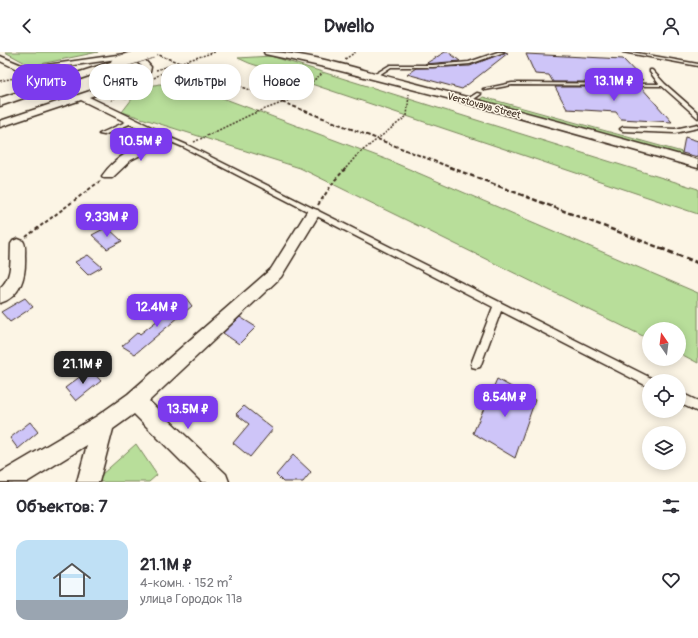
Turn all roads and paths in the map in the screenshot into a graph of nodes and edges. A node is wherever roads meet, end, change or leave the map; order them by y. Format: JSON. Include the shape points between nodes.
{"nodes":[{"id":1,"x":152,"y":52,"type":"edge"},
{"id":2,"x":215,"y":52,"type":"edge"},
{"id":3,"x":268,"y":52,"type":"edge"},
{"id":4,"x":356,"y":52,"type":"edge"},
{"id":5,"x":502,"y":52,"type":"edge"},
{"id":6,"x":625,"y":52,"type":"edge"},
{"id":7,"x":0,"y":58,"type":"edge"},
{"id":8,"x":145,"y":64,"type":"edge"},
{"id":9,"x":330,"y":65,"type":"junction"},
{"id":10,"x":698,"y":65,"type":"edge"},
{"id":11,"x":153,"y":70,"type":"edge"},
{"id":12,"x":651,"y":71,"type":"dead end"},
{"id":13,"x":374,"y":76,"type":"junction"},
{"id":14,"x":410,"y":85,"type":"junction"},
{"id":15,"x":664,"y":85,"type":"junction"},
{"id":16,"x":485,"y":89,"type":"dead end"},
{"id":17,"x":479,"y":94,"type":"dead end"},
{"id":18,"x":89,"y":95,"type":"edge"},
{"id":19,"x":82,"y":97,"type":"junction"},
{"id":20,"x":468,"y":101,"type":"junction"},
{"id":21,"x":0,"y":102,"type":"edge"},
{"id":22,"x":698,"y":116,"type":"edge"},
{"id":23,"x":130,"y":122,"type":"junction"},
{"id":24,"x":0,"y":124,"type":"edge"},
{"id":25,"x":698,"y":126,"type":"edge"},
{"id":26,"x":623,"y":129,"type":"dead end"},
{"id":27,"x":102,"y":134,"type":"dead end"},
{"id":28,"x":166,"y":138,"type":"junction"},
{"id":29,"x":185,"y":146,"type":"junction"},
{"id":30,"x":698,"y":164,"type":"edge"},
{"id":31,"x":108,"y":176,"type":"joint"},
{"id":32,"x":313,"y":213,"type":"junction"},
{"id":33,"x":18,"y":244,"type":"joint"},
{"id":34,"x":0,"y":297,"type":"edge"},
{"id":35,"x":498,"y":306,"type":"junction"},
{"id":36,"x":476,"y":364,"type":"dead end"},
{"id":37,"x":642,"y":378,"type":"edge"},
{"id":38,"x":135,"y":401,"type":"junction"},
{"id":39,"x":686,"y":401,"type":"edge"},
{"id":40,"x":698,"y":407,"type":"edge"},
{"id":41,"x":104,"y":423,"type":"junction"},
{"id":42,"x":6,"y":482,"type":"edge"},
{"id":43,"x":88,"y":482,"type":"edge"},
{"id":44,"x":218,"y":482,"type":"edge"}],
"edges":[{"from":1,"to":21,"type":"main road","bridge":true},
{"from":2,"to":11,"type":"path"},
{"from":3,"to":9,"type":"street","name":"Verstovaya Street"},
{"from":4,"to":9,"type":"path"},
{"from":5,"to":13,"type":"lane","via":[[470,63],[390,66]]},
{"from":6,"to":10,"type":"lane"},
{"from":7,"to":8,"type":"street","via":[[22,68],[33,69],[124,56]]},
{"from":9,"to":13,"type":"street","name":"Verstovaya Street"},
{"from":9,"to":29,"type":"path","via":[[288,101],[252,114]]},
{"from":12,"to":15,"type":"lane"},
{"from":13,"to":14,"type":"street","name":"Verstovaya Street"},
{"from":14,"to":20,"type":"street","name":"Verstovaya Street"},
{"from":14,"to":32,"type":"path","via":[[407,116],[357,155],[335,180]]},
{"from":15,"to":16,"type":"lane","via":[[512,84]]},
{"from":15,"to":22,"type":"lane"},
{"from":17,"to":20,"type":"lane"},
{"from":18,"to":19,"type":"street"},
{"from":19,"to":23,"type":"street"},
{"from":19,"to":24,"type":"street"},
{"from":20,"to":30,"type":"street","name":"Verstovaya Street"},
{"from":23,"to":27,"type":"lane"},
{"from":23,"to":28,"type":"street"},
{"from":25,"to":26,"type":"lane","via":[[675,131]]},
{"from":28,"to":29,"type":"lane"},
{"from":28,"to":31,"type":"street","via":[[118,162]]},
{"from":29,"to":32,"type":"lane"},
{"from":31,"to":33,"type":"path"},
{"from":32,"to":35,"type":"lane"},
{"from":32,"to":38,"type":"street","via":[[276,273]]},
{"from":33,"to":34,"type":"street","via":[[17,280]]},
{"from":35,"to":36,"type":"lane"},
{"from":35,"to":37,"type":"lane"},
{"from":38,"to":41,"type":"street"},
{"from":38,"to":44,"type":"street"},
{"from":39,"to":40,"type":"lane"},
{"from":41,"to":42,"type":"street"},
{"from":41,"to":43,"type":"street"}]}
